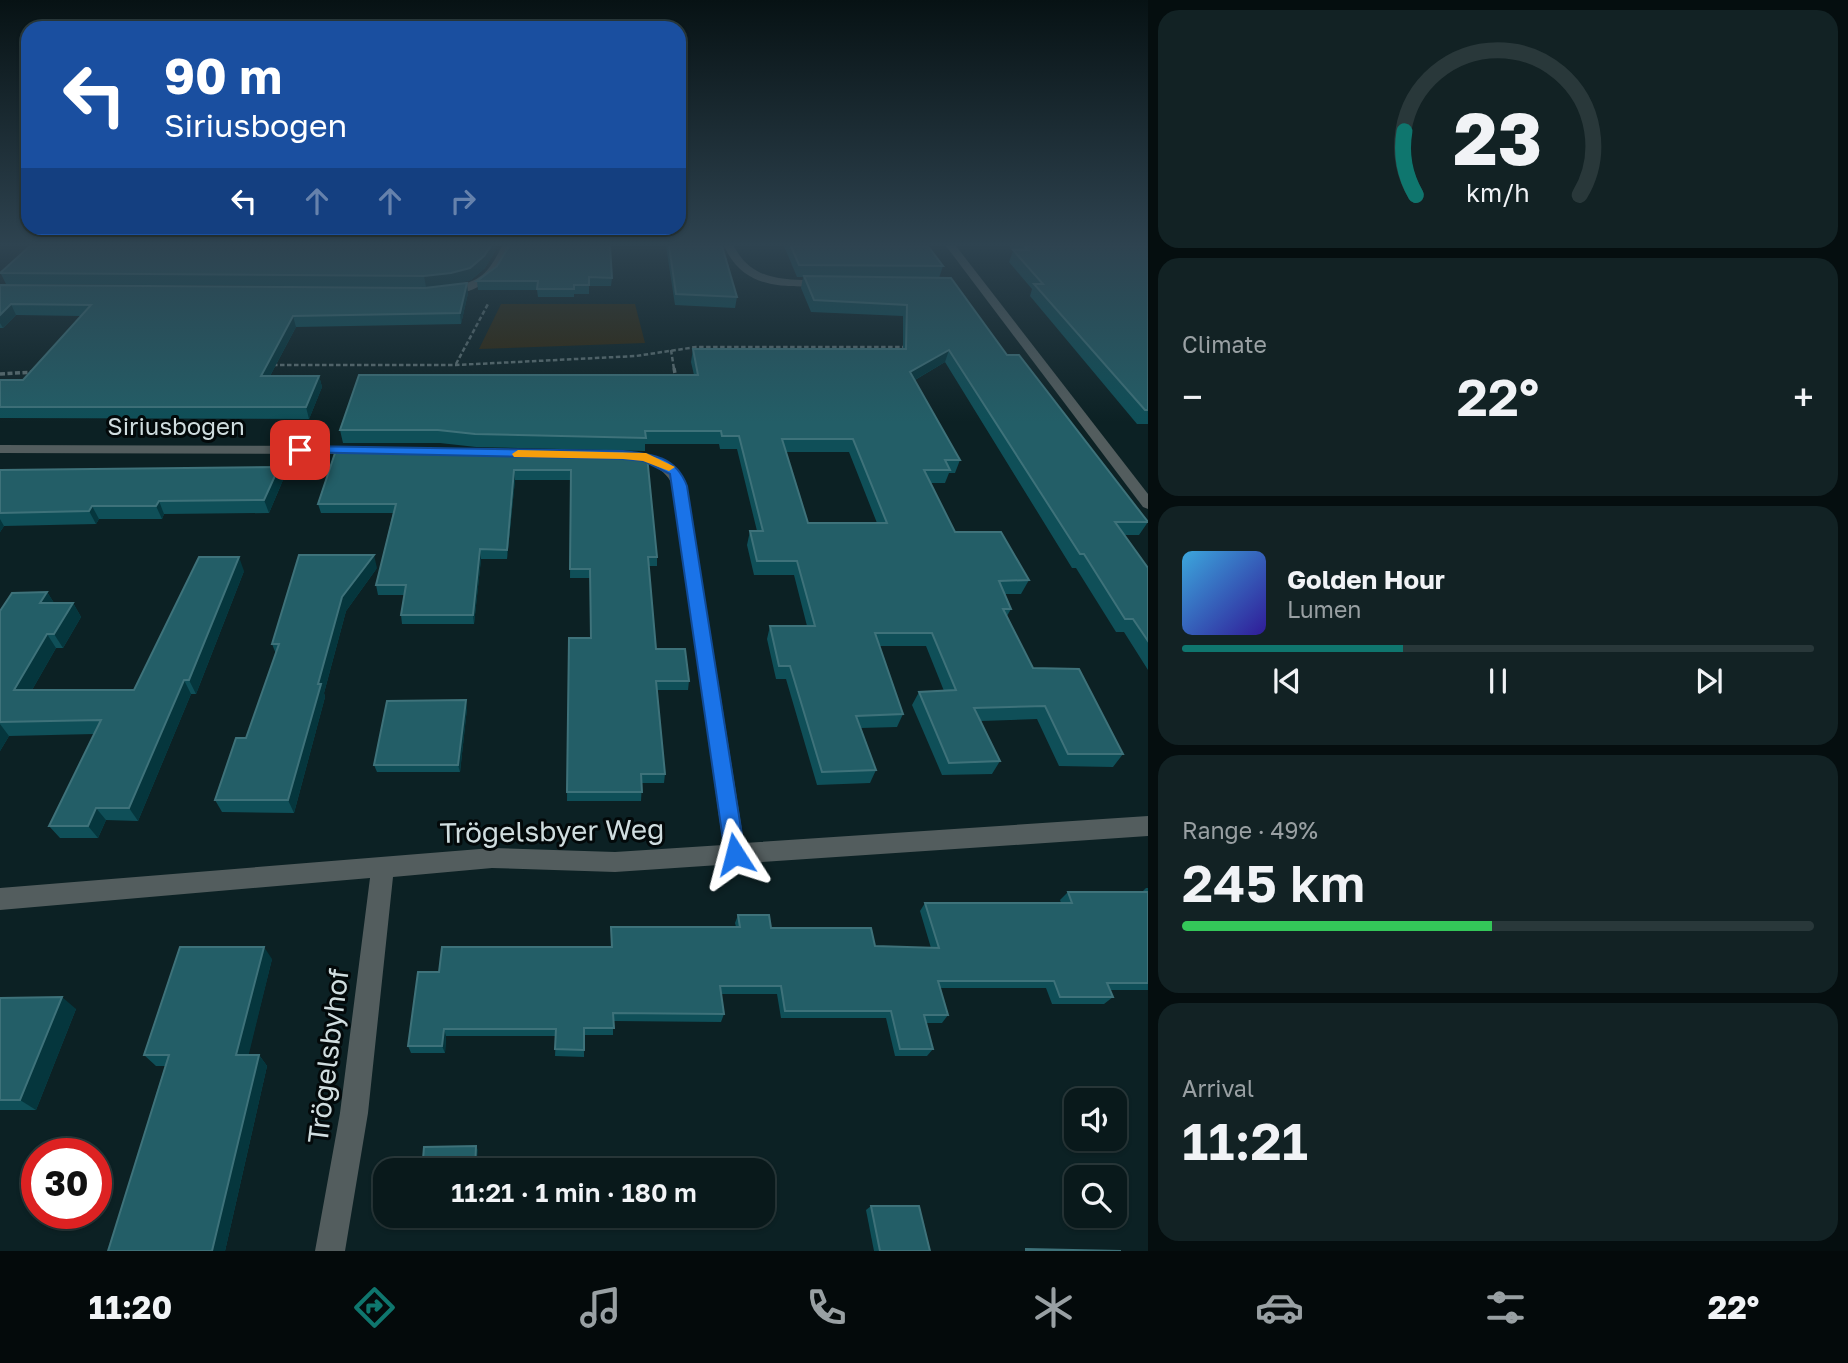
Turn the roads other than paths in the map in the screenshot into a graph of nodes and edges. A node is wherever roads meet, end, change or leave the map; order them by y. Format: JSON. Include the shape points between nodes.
{"nodes":[{"id":1,"x":988,"y":304,"type":"edge"},
{"id":2,"x":0,"y":449,"type":"edge"},
{"id":3,"x":370,"y":450,"type":"edge"},
{"id":4,"x":610,"y":455,"type":"edge"},
{"id":5,"x":1148,"y":505,"type":"edge"},
{"id":6,"x":1148,"y":826,"type":"edge"},
{"id":7,"x":735,"y":854,"type":"junction"},
{"id":8,"x":383,"y":867,"type":"junction"},
{"id":9,"x":0,"y":899,"type":"edge"},
{"id":10,"x":330,"y":1251,"type":"edge"}],
"edges":[{"from":1,"to":5,"type":"street"},
{"from":2,"to":3,"type":"street","name":"Siriusbogen"},
{"from":4,"to":7,"type":"street","via":[[646,457],[676,472]]},
{"from":6,"to":7,"type":"street","name":"Trögelsbyer Weg"},
{"from":7,"to":8,"type":"street","name":"Trögelsbyer Weg","via":[[615,862],[492,858]]},
{"from":8,"to":9,"type":"street","name":"Trögelsbyer Weg"},
{"from":8,"to":10,"type":"street","name":"Trögelsbyhof","via":[[354,1113]]}]}
